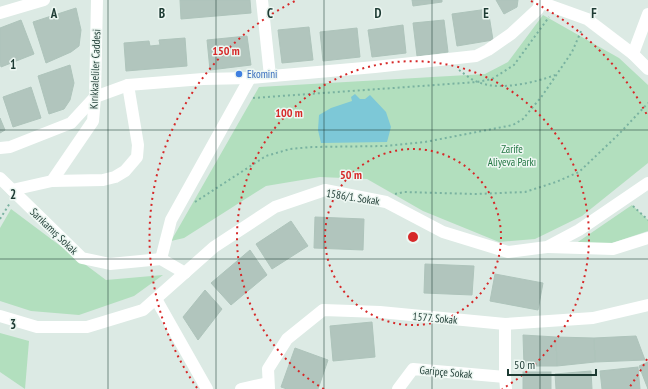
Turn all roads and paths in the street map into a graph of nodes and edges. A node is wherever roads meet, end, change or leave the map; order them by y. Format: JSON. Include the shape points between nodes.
{"nodes":[{"id":1,"x":44,"y":0,"type":"edge"},
{"id":2,"x":97,"y":0,"type":"edge"},
{"id":3,"x":262,"y":0,"type":"edge"},
{"id":4,"x":541,"y":1,"type":"edge"},
{"id":5,"x":3,"y":8,"type":"edge"},
{"id":6,"x":551,"y":14,"type":"dead end"},
{"id":7,"x":648,"y":14,"type":"edge"},
{"id":8,"x":587,"y":19,"type":"junction"},
{"id":9,"x":633,"y":54,"type":"junction"},
{"id":10,"x":648,"y":69,"type":"edge"},
{"id":11,"x":459,"y":70,"type":"dead end"},
{"id":12,"x":556,"y":74,"type":"junction"},
{"id":13,"x":270,"y":76,"type":"junction"},
{"id":14,"x":250,"y":78,"type":"junction"},
{"id":15,"x":477,"y":82,"type":"junction"},
{"id":16,"x":128,"y":85,"type":"junction"},
{"id":17,"x":95,"y":96,"type":"junction"},
{"id":18,"x":248,"y":98,"type":"dead end"},
{"id":19,"x":648,"y":103,"type":"edge"},
{"id":20,"x":0,"y":148,"type":"edge"},
{"id":21,"x":0,"y":178,"type":"edge"},
{"id":22,"x":52,"y":180,"type":"junction"},
{"id":23,"x":648,"y":183,"type":"edge"},
{"id":24,"x":14,"y":193,"type":"junction"},
{"id":25,"x":626,"y":198,"type":"junction"},
{"id":26,"x":373,"y":199,"type":"junction"},
{"id":27,"x":194,"y":202,"type":"dead end"},
{"id":28,"x":0,"y":219,"type":"edge"},
{"id":29,"x":648,"y":220,"type":"edge"},
{"id":30,"x":648,"y":238,"type":"edge"},
{"id":31,"x":547,"y":247,"type":"junction"},
{"id":32,"x":161,"y":259,"type":"junction"},
{"id":33,"x":185,"y":273,"type":"junction"},
{"id":34,"x":156,"y":299,"type":"junction"},
{"id":35,"x":648,"y":305,"type":"edge"},
{"id":36,"x":0,"y":316,"type":"edge"},
{"id":37,"x":505,"y":324,"type":"junction"},
{"id":38,"x":505,"y":383,"type":"edge"},
{"id":39,"x":269,"y":386,"type":"edge"},
{"id":40,"x":207,"y":389,"type":"edge"},
{"id":41,"x":241,"y":389,"type":"edge"},
{"id":42,"x":398,"y":389,"type":"edge"}],
"edges":[{"from":1,"to":5,"type":"street"},
{"from":2,"to":17,"type":"street","name":"Kırıkkaleliler Caddesi"},
{"from":3,"to":13,"type":"street"},
{"from":4,"to":8,"type":"street"},
{"from":4,"to":13,"type":"street","via":[[538,9],[511,34],[476,56]]},
{"from":6,"to":15,"type":"path","via":[[514,65],[492,79]]},
{"from":7,"to":9,"type":"street"},
{"from":8,"to":9,"type":"street"},
{"from":8,"to":12,"type":"path","via":[[572,52]]},
{"from":9,"to":10,"type":"street"},
{"from":11,"to":15,"type":"path"},
{"from":12,"to":15,"type":"path","via":[[542,80],[508,86]]},
{"from":12,"to":27,"type":"path","via":[[523,119],[513,125],[425,142],[290,149],[266,156]]},
{"from":13,"to":14,"type":"street"},
{"from":14,"to":16,"type":"street"},
{"from":14,"to":32,"type":"street","via":[[171,220]]},
{"from":15,"to":18,"type":"path"},
{"from":16,"to":17,"type":"street"},
{"from":16,"to":22,"type":"street","via":[[138,145],[137,157],[125,171],[115,177],[103,180]]},
{"from":17,"to":20,"type":"street","via":[[71,123],[10,147]]},
{"from":17,"to":22,"type":"street","name":"Kırıkkaleliler Caddesi","via":[[93,121]]},
{"from":19,"to":26,"type":"path","via":[[579,172],[556,182],[525,192],[404,192]]},
{"from":21,"to":24,"type":"street","name":"Sarıkamış Sokak"},
{"from":22,"to":24,"type":"street"},
{"from":23,"to":25,"type":"street","name":"1586/1. Sokak"},
{"from":24,"to":28,"type":"path"},
{"from":24,"to":32,"type":"street","name":"Sarıkamış Sokak","via":[[82,258],[110,264]]},
{"from":25,"to":29,"type":"path"},
{"from":25,"to":31,"type":"street","name":"1586/1. Sokak","via":[[579,230]]},
{"from":26,"to":31,"type":"street","name":"1586/1. Sokak","via":[[386,202],[443,232],[508,252]]},
{"from":26,"to":33,"type":"street","name":"1586/1. Sokak","via":[[325,190],[274,207],[214,247]]},
{"from":30,"to":31,"type":"street","via":[[613,249]]},
{"from":32,"to":33,"type":"street"},
{"from":33,"to":34,"type":"street","name":"1586/1. Sokak"},
{"from":34,"to":36,"type":"street","name":"1586/1. Sokak","via":[[143,310],[87,327],[37,327]]},
{"from":34,"to":40,"type":"street"},
{"from":35,"to":37,"type":"street","name":"1577. Sokak","via":[[593,318]]},
{"from":37,"to":38,"type":"street"},
{"from":37,"to":39,"type":"street","name":"1577. Sokak","via":[[380,312],[323,310],[287,339],[268,369]]},
{"from":38,"to":42,"type":"street","name":"Garipçe Sokak","via":[[413,369]]},
{"from":39,"to":41,"type":"street"}]}
